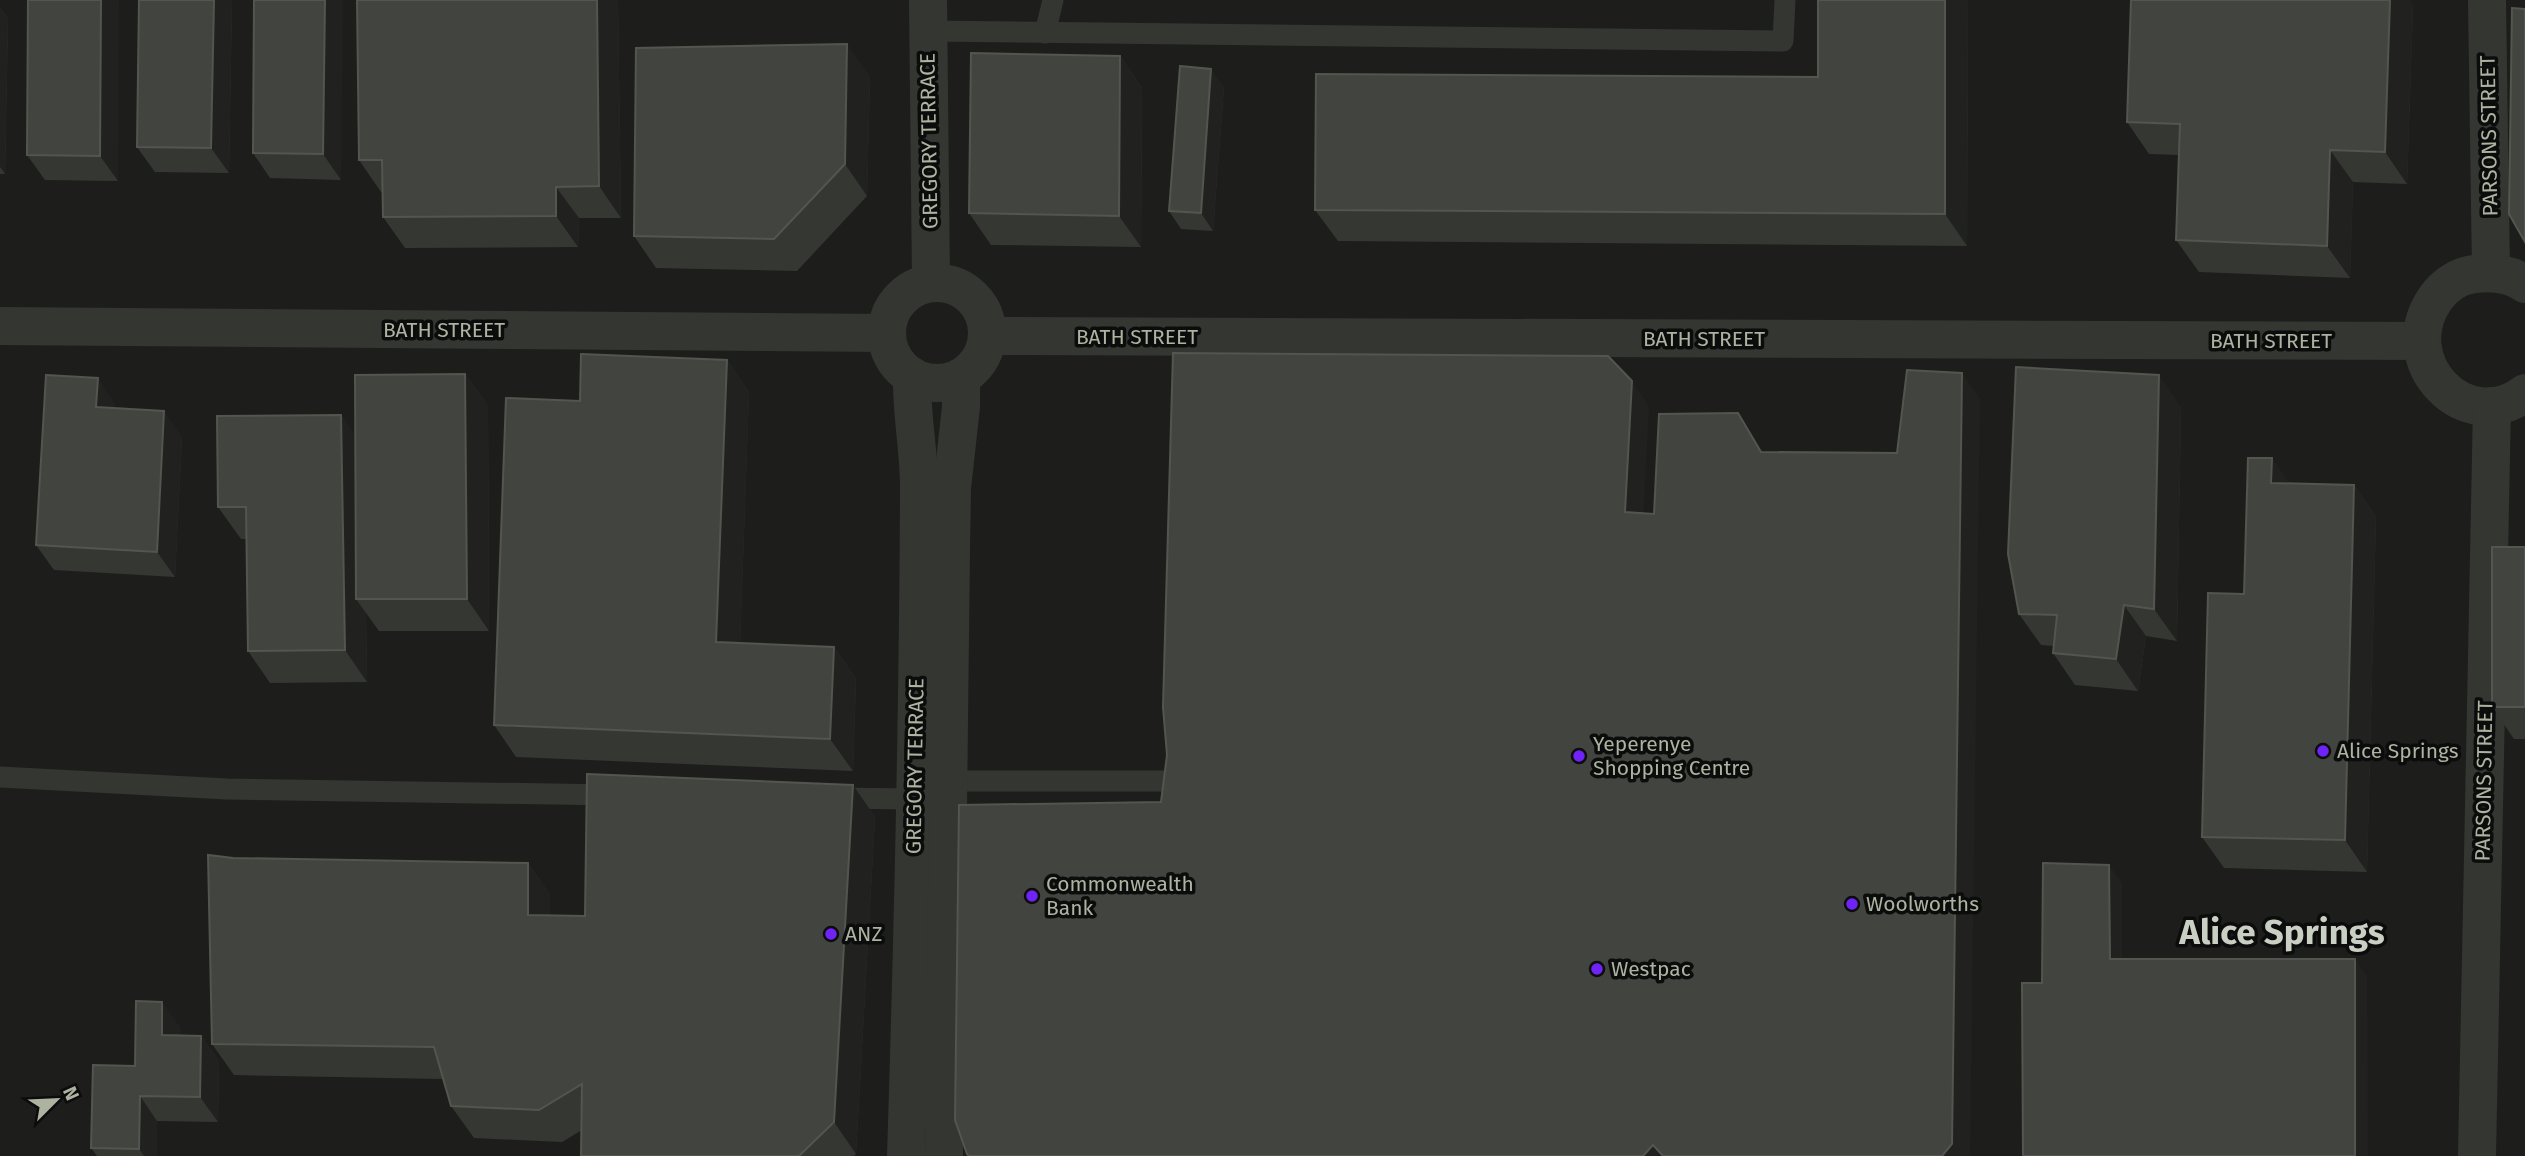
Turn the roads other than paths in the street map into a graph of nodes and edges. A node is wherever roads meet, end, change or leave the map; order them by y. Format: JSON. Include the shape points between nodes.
{"nodes":[{"id":1,"x":1053,"y":0,"type":"edge"},
{"id":2,"x":1785,"y":0,"type":"edge"},
{"id":3,"x":2487,"y":0,"type":"edge"},
{"id":4,"x":927,"y":15,"type":"edge"},
{"id":5,"x":1045,"y":33,"type":"junction"},
{"id":6,"x":2508,"y":278,"type":"edge"},
{"id":7,"x":931,"y":282,"type":"junction"},
{"id":8,"x":0,"y":326,"type":"edge"},
{"id":9,"x":887,"y":333,"type":"junction"},
{"id":10,"x":988,"y":336,"type":"junction"},
{"id":11,"x":2421,"y":341,"type":"junction"},
{"id":12,"x":912,"y":376,"type":"junction"},
{"id":13,"x":961,"y":377,"type":"junction"},
{"id":14,"x":2509,"y":400,"type":"edge"},
{"id":15,"x":0,"y":777,"type":"edge"},
{"id":16,"x":950,"y":781,"type":"junction"},
{"id":17,"x":1208,"y":782,"type":"edge"},
{"id":18,"x":640,"y":795,"type":"edge"},
{"id":19,"x":819,"y":798,"type":"edge"},
{"id":20,"x":915,"y":799,"type":"junction"},
{"id":21,"x":906,"y":1156,"type":"edge"},
{"id":22,"x":944,"y":1156,"type":"edge"},
{"id":23,"x":2477,"y":1156,"type":"edge"}],
"edges":[{"from":1,"to":5,"type":"lane"},
{"from":2,"to":5,"type":"lane","via":[[1783,41]]},
{"from":3,"to":6,"type":"street","name":"PARSONS STREET"},
{"from":4,"to":5,"type":"lane"},
{"from":4,"to":7,"type":"street","name":"GREGORY TERRACE"},
{"from":6,"to":11,"type":"street","via":[[2464,275],[2441,291],[2426,313]]},
{"from":7,"to":9,"type":"street","via":[[900,299],[890,315]]},
{"from":7,"to":10,"type":"street","via":[[965,291],[977,303]]},
{"from":8,"to":9,"type":"street","name":"BATH STREET"},
{"from":9,"to":12,"type":"street","via":[[890,350]]},
{"from":10,"to":11,"type":"street","name":"BATH STREET"},
{"from":10,"to":13,"type":"street","via":[[984,353]]},
{"from":11,"to":14,"type":"street","via":[[2427,368],[2442,388],[2467,404]]},
{"from":12,"to":13,"type":"street","via":[[945,383]]},
{"from":12,"to":20,"type":"street","name":"GREGORY TERRACE","via":[[919,488]]},
{"from":13,"to":16,"type":"street","name":"GREGORY TERRACE","via":[[952,512]]},
{"from":14,"to":23,"type":"street","name":"PARSONS STREET"},
{"from":15,"to":18,"type":"lane","via":[[227,789]]},
{"from":16,"to":17,"type":"lane"},
{"from":16,"to":22,"type":"street","name":"GREGORY TERRACE"},
{"from":19,"to":20,"type":"lane"},
{"from":20,"to":21,"type":"street","name":"GREGORY TERRACE"}]}
